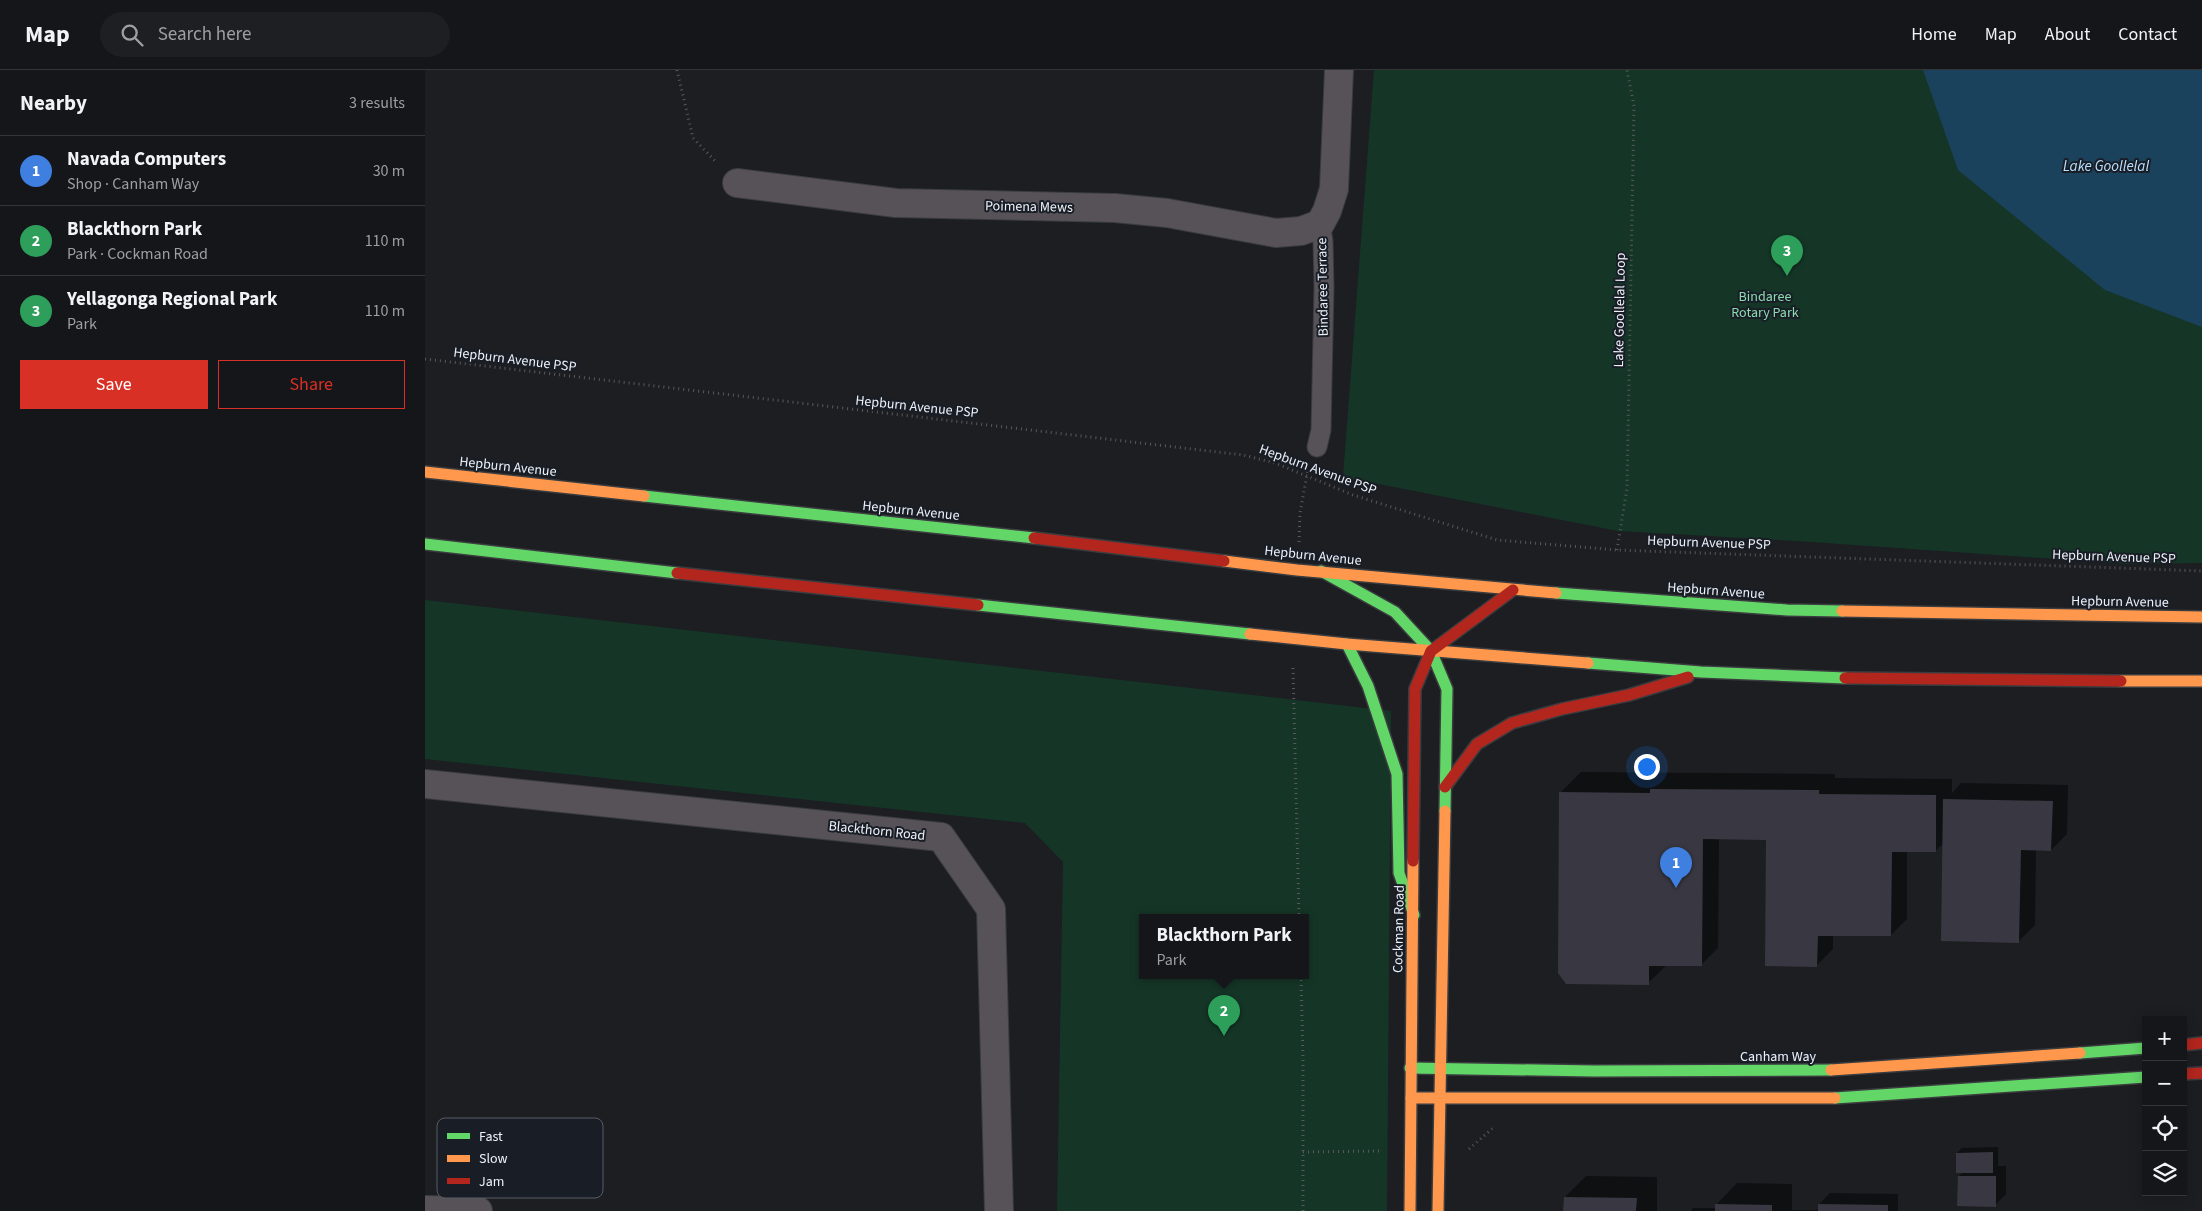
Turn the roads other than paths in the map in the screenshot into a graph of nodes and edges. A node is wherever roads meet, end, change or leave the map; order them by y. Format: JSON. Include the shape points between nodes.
{"nodes":[{"id":1,"x":1339,"y":70,"type":"edge"},
{"id":2,"x":737,"y":182,"type":"road end"},
{"id":3,"x":1319,"y":224,"type":"junction"},
{"id":4,"x":1317,"y":447,"type":"dead end"},
{"id":5,"x":425,"y":472,"type":"edge"},
{"id":6,"x":425,"y":544,"type":"edge"},
{"id":7,"x":1320,"y":571,"type":"junction"},
{"id":8,"x":1513,"y":590,"type":"junction"},
{"id":9,"x":2202,"y":617,"type":"edge"},
{"id":10,"x":1347,"y":644,"type":"junction"},
{"id":11,"x":1431,"y":651,"type":"junction"},
{"id":12,"x":1701,"y":672,"type":"junction"},
{"id":13,"x":2202,"y":681,"type":"edge"},
{"id":14,"x":425,"y":784,"type":"edge"},
{"id":15,"x":1445,"y":787,"type":"junction"},
{"id":16,"x":1414,"y":915,"type":"junction"},
{"id":17,"x":2202,"y":1043,"type":"edge"},
{"id":18,"x":2187,"y":1044,"type":"edge"},
{"id":19,"x":2142,"y":1048,"type":"edge"},
{"id":20,"x":1410,"y":1068,"type":"junction"},
{"id":21,"x":1440,"y":1069,"type":"junction"},
{"id":22,"x":2202,"y":1073,"type":"edge"},
{"id":23,"x":2187,"y":1074,"type":"edge"},
{"id":24,"x":2142,"y":1077,"type":"edge"},
{"id":25,"x":1411,"y":1098,"type":"junction"},
{"id":26,"x":1439,"y":1100,"type":"junction"},
{"id":27,"x":425,"y":1210,"type":"edge"},
{"id":28,"x":477,"y":1211,"type":"edge"},
{"id":29,"x":999,"y":1211,"type":"edge"},
{"id":30,"x":1410,"y":1211,"type":"edge"},
{"id":31,"x":1438,"y":1211,"type":"edge"}],
"edges":[{"from":1,"to":3,"type":"street","name":"Bindaree Terrace","via":[[1334,189]]},
{"from":2,"to":3,"type":"street","name":"Poimena Mews","via":[[895,203],[1115,208],[1167,213],[1276,232],[1301,232]]},
{"from":3,"to":4,"type":"lane","name":"Bindaree Terrace","via":[[1323,241],[1324,287],[1321,430]]},
{"from":5,"to":7,"type":"main road","name":"Hepburn Avenue"},
{"from":6,"to":10,"type":"main road"},
{"from":7,"to":8,"type":"main road","name":"Hepburn Avenue"},
{"from":7,"to":11,"type":"main road","via":[[1395,612]]},
{"from":8,"to":9,"type":"main road","name":"Hepburn Avenue","via":[[1787,610]]},
{"from":8,"to":11,"type":"main road"},
{"from":10,"to":11,"type":"main road"},
{"from":10,"to":16,"type":"main road","via":[[1371,694],[1397,774],[1399,873]]},
{"from":11,"to":12,"type":"main road"},
{"from":11,"to":15,"type":"main road","via":[[1447,690]]},
{"from":11,"to":16,"type":"main road","name":"Cockman Road","via":[[1415,690]]},
{"from":12,"to":13,"type":"main road","via":[[1893,680]]},
{"from":12,"to":15,"type":"main road","via":[[1629,695],[1562,709],[1512,724],[1477,744]]},
{"from":14,"to":29,"type":"street","name":"Blackthorn Road","via":[[941,837],[991,909]]},
{"from":15,"to":21,"type":"main road"},
{"from":16,"to":20,"type":"main road","name":"Cockman Road"},
{"from":17,"to":18,"type":"main road"},
{"from":19,"to":21,"type":"main road","name":"Canham Way","via":[[1821,1071]]},
{"from":20,"to":21,"type":"main road","name":"Canham Way"},
{"from":20,"to":25,"type":"main road","name":"Cockman Road"},
{"from":21,"to":26,"type":"main road"},
{"from":22,"to":23,"type":"main road"},
{"from":24,"to":26,"type":"main road","via":[[1838,1098]]},
{"from":25,"to":26,"type":"main road"},
{"from":25,"to":30,"type":"main road","name":"Cockman Road"},
{"from":26,"to":31,"type":"main road"},
{"from":27,"to":28,"type":"street"}]}
